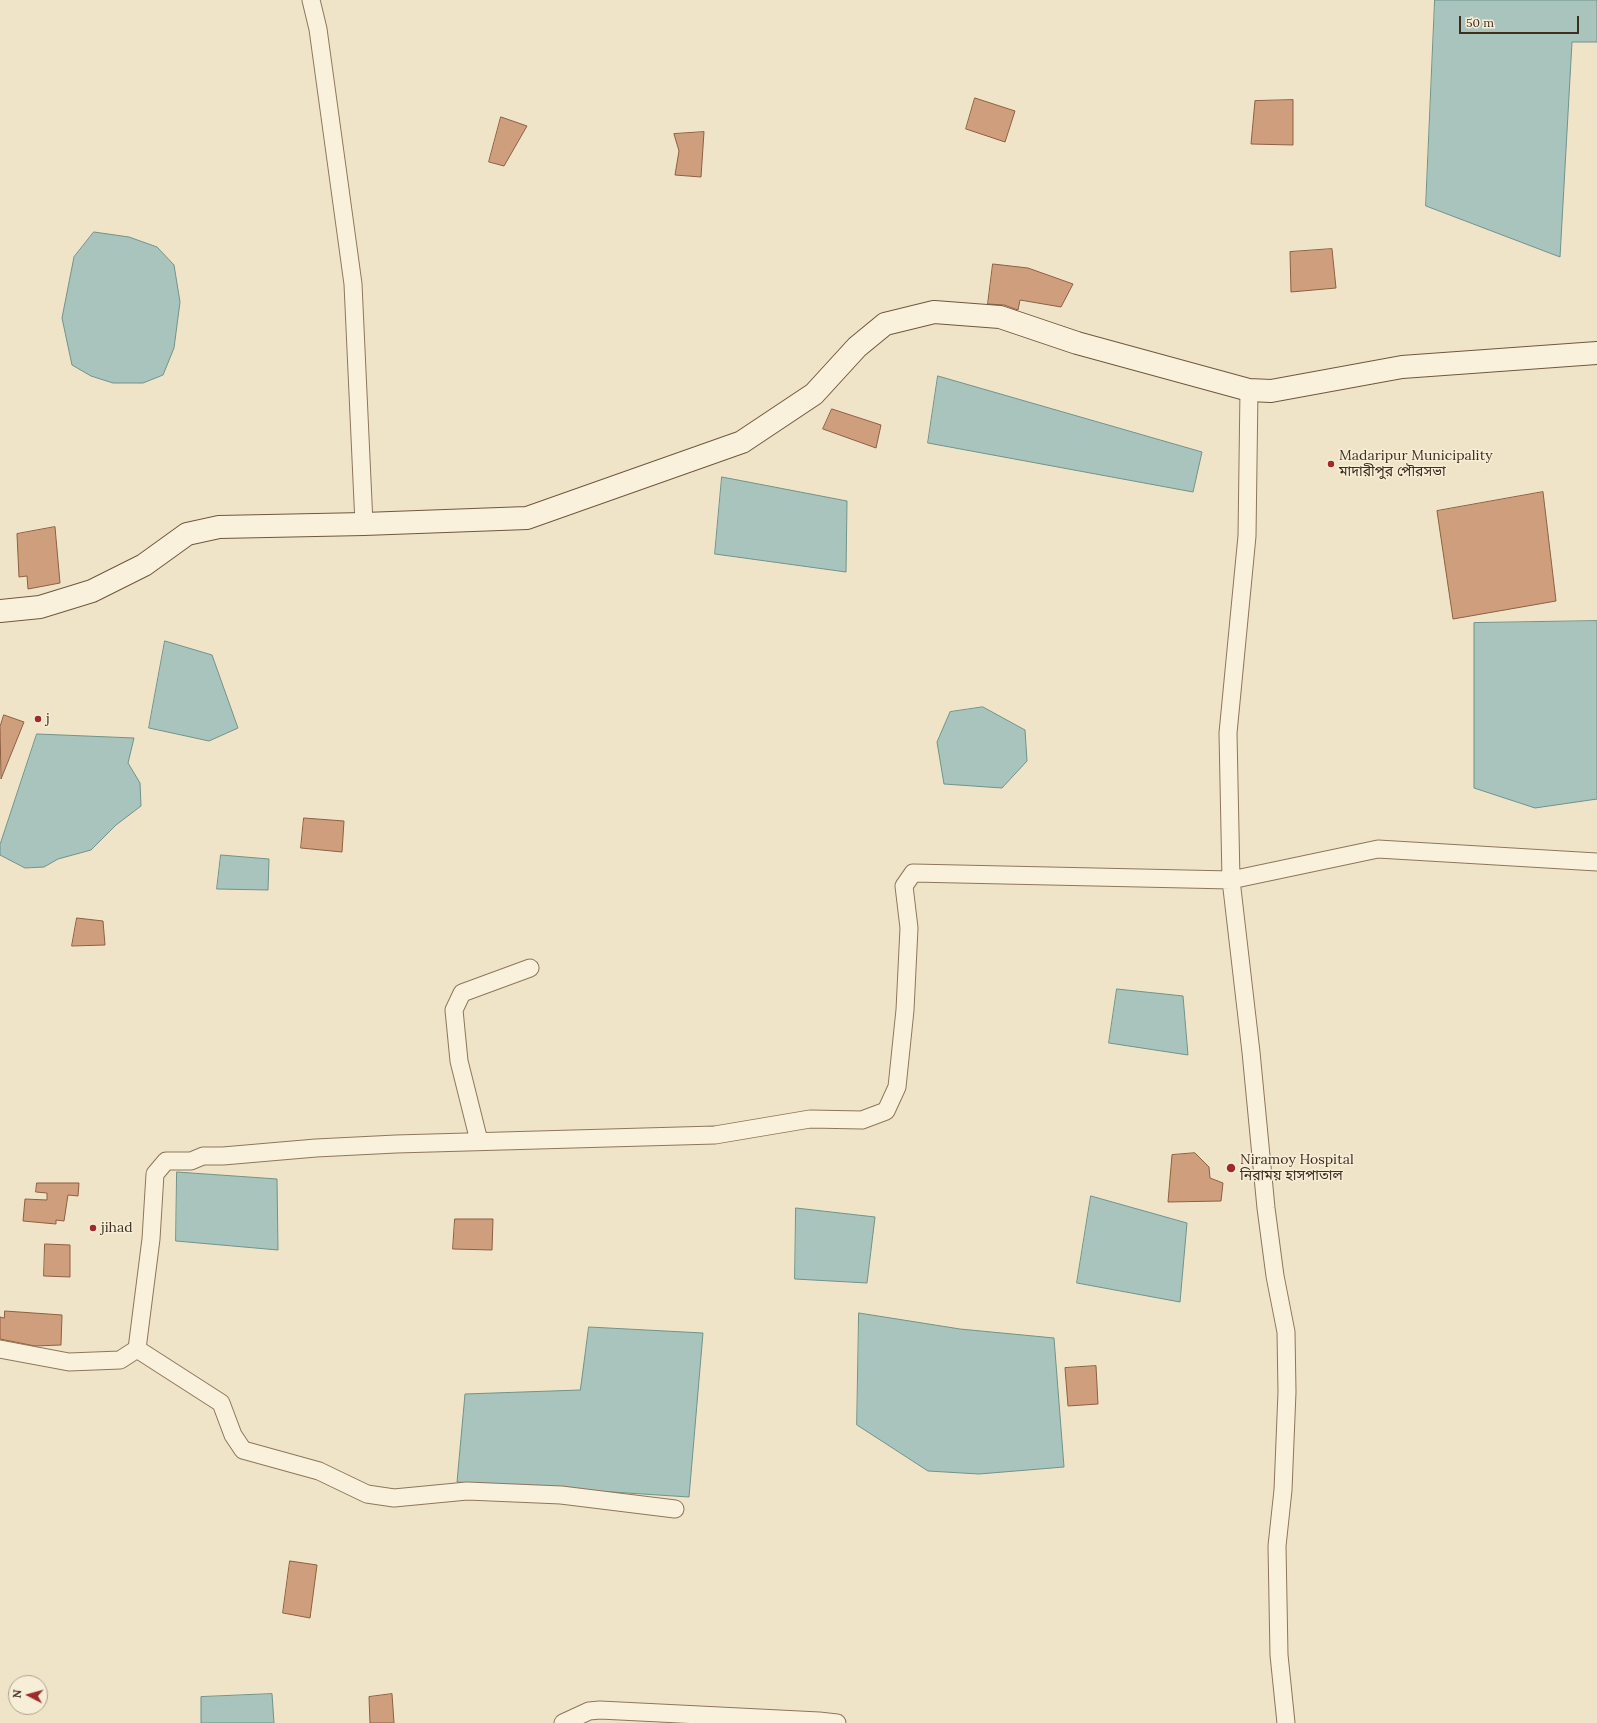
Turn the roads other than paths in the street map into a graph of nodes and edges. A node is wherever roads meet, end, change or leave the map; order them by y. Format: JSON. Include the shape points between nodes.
{"nodes":[{"id":1,"x":311,"y":0,"type":"edge"},
{"id":2,"x":1597,"y":353,"type":"edge"},
{"id":3,"x":1249,"y":390,"type":"junction"},
{"id":4,"x":364,"y":524,"type":"junction"},
{"id":5,"x":0,"y":611,"type":"edge"},
{"id":6,"x":1597,"y":862,"type":"edge"},
{"id":7,"x":1231,"y":880,"type":"junction"},
{"id":8,"x":530,"y":968,"type":"dead end"},
{"id":9,"x":479,"y":1141,"type":"junction"},
{"id":10,"x":0,"y":1349,"type":"edge"},
{"id":11,"x":137,"y":1349,"type":"junction"},
{"id":12,"x":675,"y":1509,"type":"dead end"},
{"id":13,"x":818,"y":1722,"type":"edge"},
{"id":14,"x":563,"y":1723,"type":"edge"},
{"id":15,"x":837,"y":1723,"type":"edge"},
{"id":16,"x":1286,"y":1723,"type":"edge"}],
"edges":[{"from":1,"to":4,"type":"street","via":[[318,29],[353,284]]},
{"from":2,"to":3,"type":"street","via":[[1402,368],[1271,391]]},
{"from":3,"to":4,"type":"street","via":[[1077,343],[1000,317],[934,312],[885,324],[857,347],[814,394],[742,442],[527,518]]},
{"from":3,"to":7,"type":"street","via":[[1247,536],[1228,732]]},
{"from":4,"to":5,"type":"street","via":[[219,527],[187,534],[144,564],[92,591],[40,607]]},
{"from":6,"to":7,"type":"street","via":[[1378,850]]},
{"from":7,"to":9,"type":"street","via":[[912,873],[904,886],[909,928],[905,1010],[897,1087],[886,1111],[862,1120],[810,1119],[715,1135]]},
{"from":7,"to":16,"type":"street","via":[[1266,1208],[1286,1332],[1287,1392],[1283,1490],[1277,1546],[1279,1655]]},
{"from":8,"to":9,"type":"street","via":[[462,993],[454,1010],[459,1061]]},
{"from":9,"to":11,"type":"street","via":[[316,1148],[166,1161],[155,1174],[151,1238]]},
{"from":10,"to":11,"type":"street","via":[[69,1362],[120,1360]]},
{"from":11,"to":12,"type":"street","via":[[221,1403],[233,1434],[243,1450],[318,1471],[366,1494],[394,1498],[467,1491],[561,1495]]},
{"from":13,"to":14,"type":"street","via":[[600,1710],[589,1711]]},
{"from":13,"to":15,"type":"street"}]}
